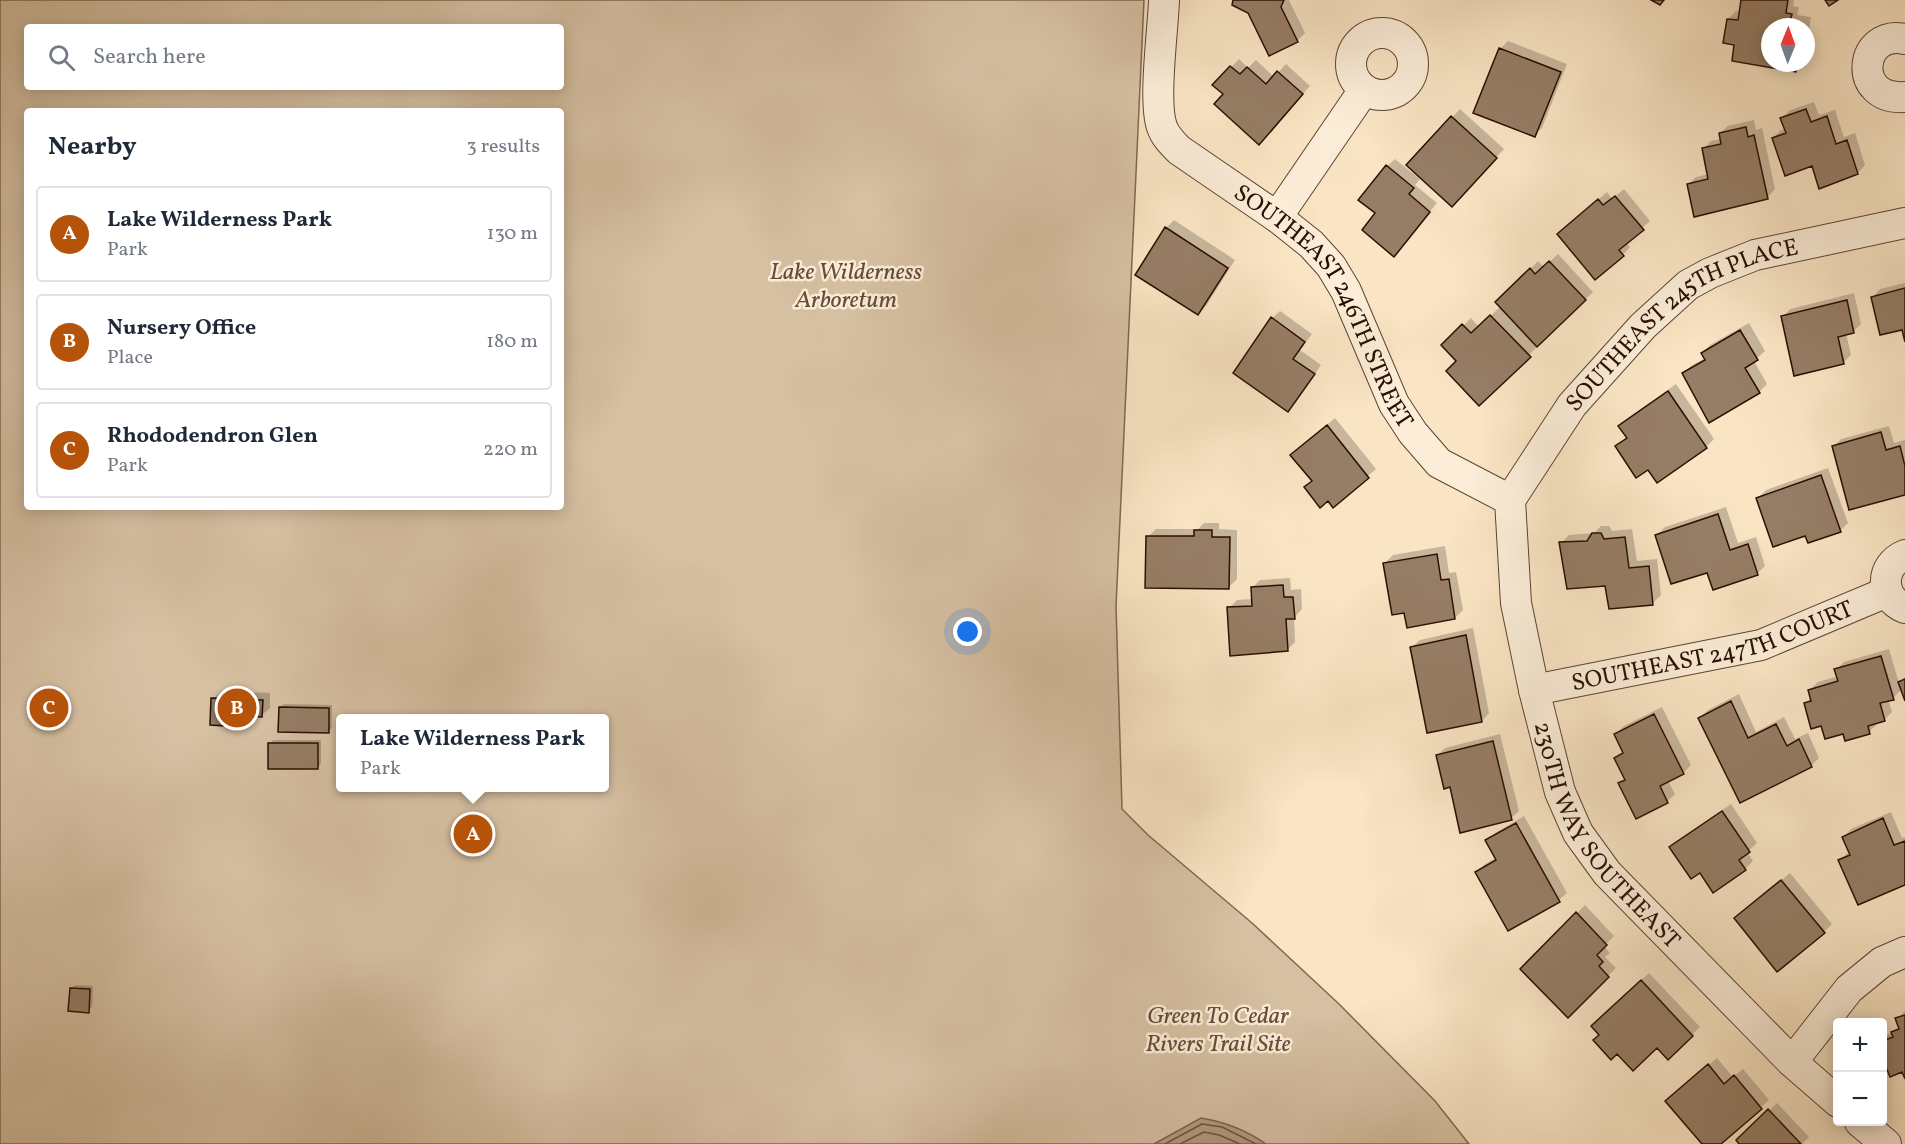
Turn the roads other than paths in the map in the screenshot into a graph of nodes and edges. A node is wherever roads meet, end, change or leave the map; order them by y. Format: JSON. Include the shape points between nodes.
{"nodes":[{"id":1,"x":1164,"y":0,"type":"edge"},
{"id":2,"x":1905,"y":39,"type":"edge"},
{"id":3,"x":1364,"y":90,"type":"dead end"},
{"id":4,"x":1905,"y":98,"type":"edge"},
{"id":5,"x":1276,"y":217,"type":"junction"},
{"id":6,"x":1905,"y":223,"type":"edge"},
{"id":7,"x":1510,"y":500,"type":"junction"},
{"id":8,"x":1905,"y":555,"type":"edge"},
{"id":9,"x":1896,"y":600,"type":"edge"},
{"id":10,"x":1534,"y":690,"type":"junction"},
{"id":11,"x":1905,"y":952,"type":"edge"},
{"id":12,"x":1792,"y":1062,"type":"junction"},
{"id":13,"x":1833,"y":1098,"type":"edge"},
{"id":14,"x":1865,"y":1126,"type":"edge"},
{"id":15,"x":1886,"y":1144,"type":"edge"}],
"edges":[{"from":1,"to":5,"type":"street","name":"SOUTHEAST 246TH STREET","via":[[1159,98],[1162,127],[1179,150]]},
{"from":2,"to":4,"type":"street","via":[[1890,38],[1879,43],[1867,63],[1872,86],[1881,94]]},
{"from":3,"to":5,"type":"street"},
{"from":5,"to":7,"type":"street","name":"SOUTHEAST 246TH STREET","via":[[1311,244],[1331,266],[1346,291],[1394,404],[1413,433],[1439,463]]},
{"from":6,"to":7,"type":"street","name":"SOUTHEAST 245TH PLACE","via":[[1755,255],[1688,285],[1643,326],[1572,405]]},
{"from":7,"to":10,"type":"street","name":"230TH WAY SOUTHEAST","via":[[1516,603]]},
{"from":8,"to":9,"type":"street","name":"SOUTHEAST 247TH COURT","via":[[1893,561],[1887,571],[1885,582]]},
{"from":9,"to":10,"type":"street","name":"SOUTHEAST 247TH COURT","via":[[1761,645]]},
{"from":10,"to":12,"type":"street","name":"230TH WAY SOUTHEAST","via":[[1560,792],[1578,833],[1608,873]]},
{"from":11,"to":12,"type":"street","via":[[1882,962],[1849,989]]},
{"from":12,"to":13,"type":"street","name":"230TH WAY SOUTHEAST"},
{"from":14,"to":15,"type":"street"}]}
